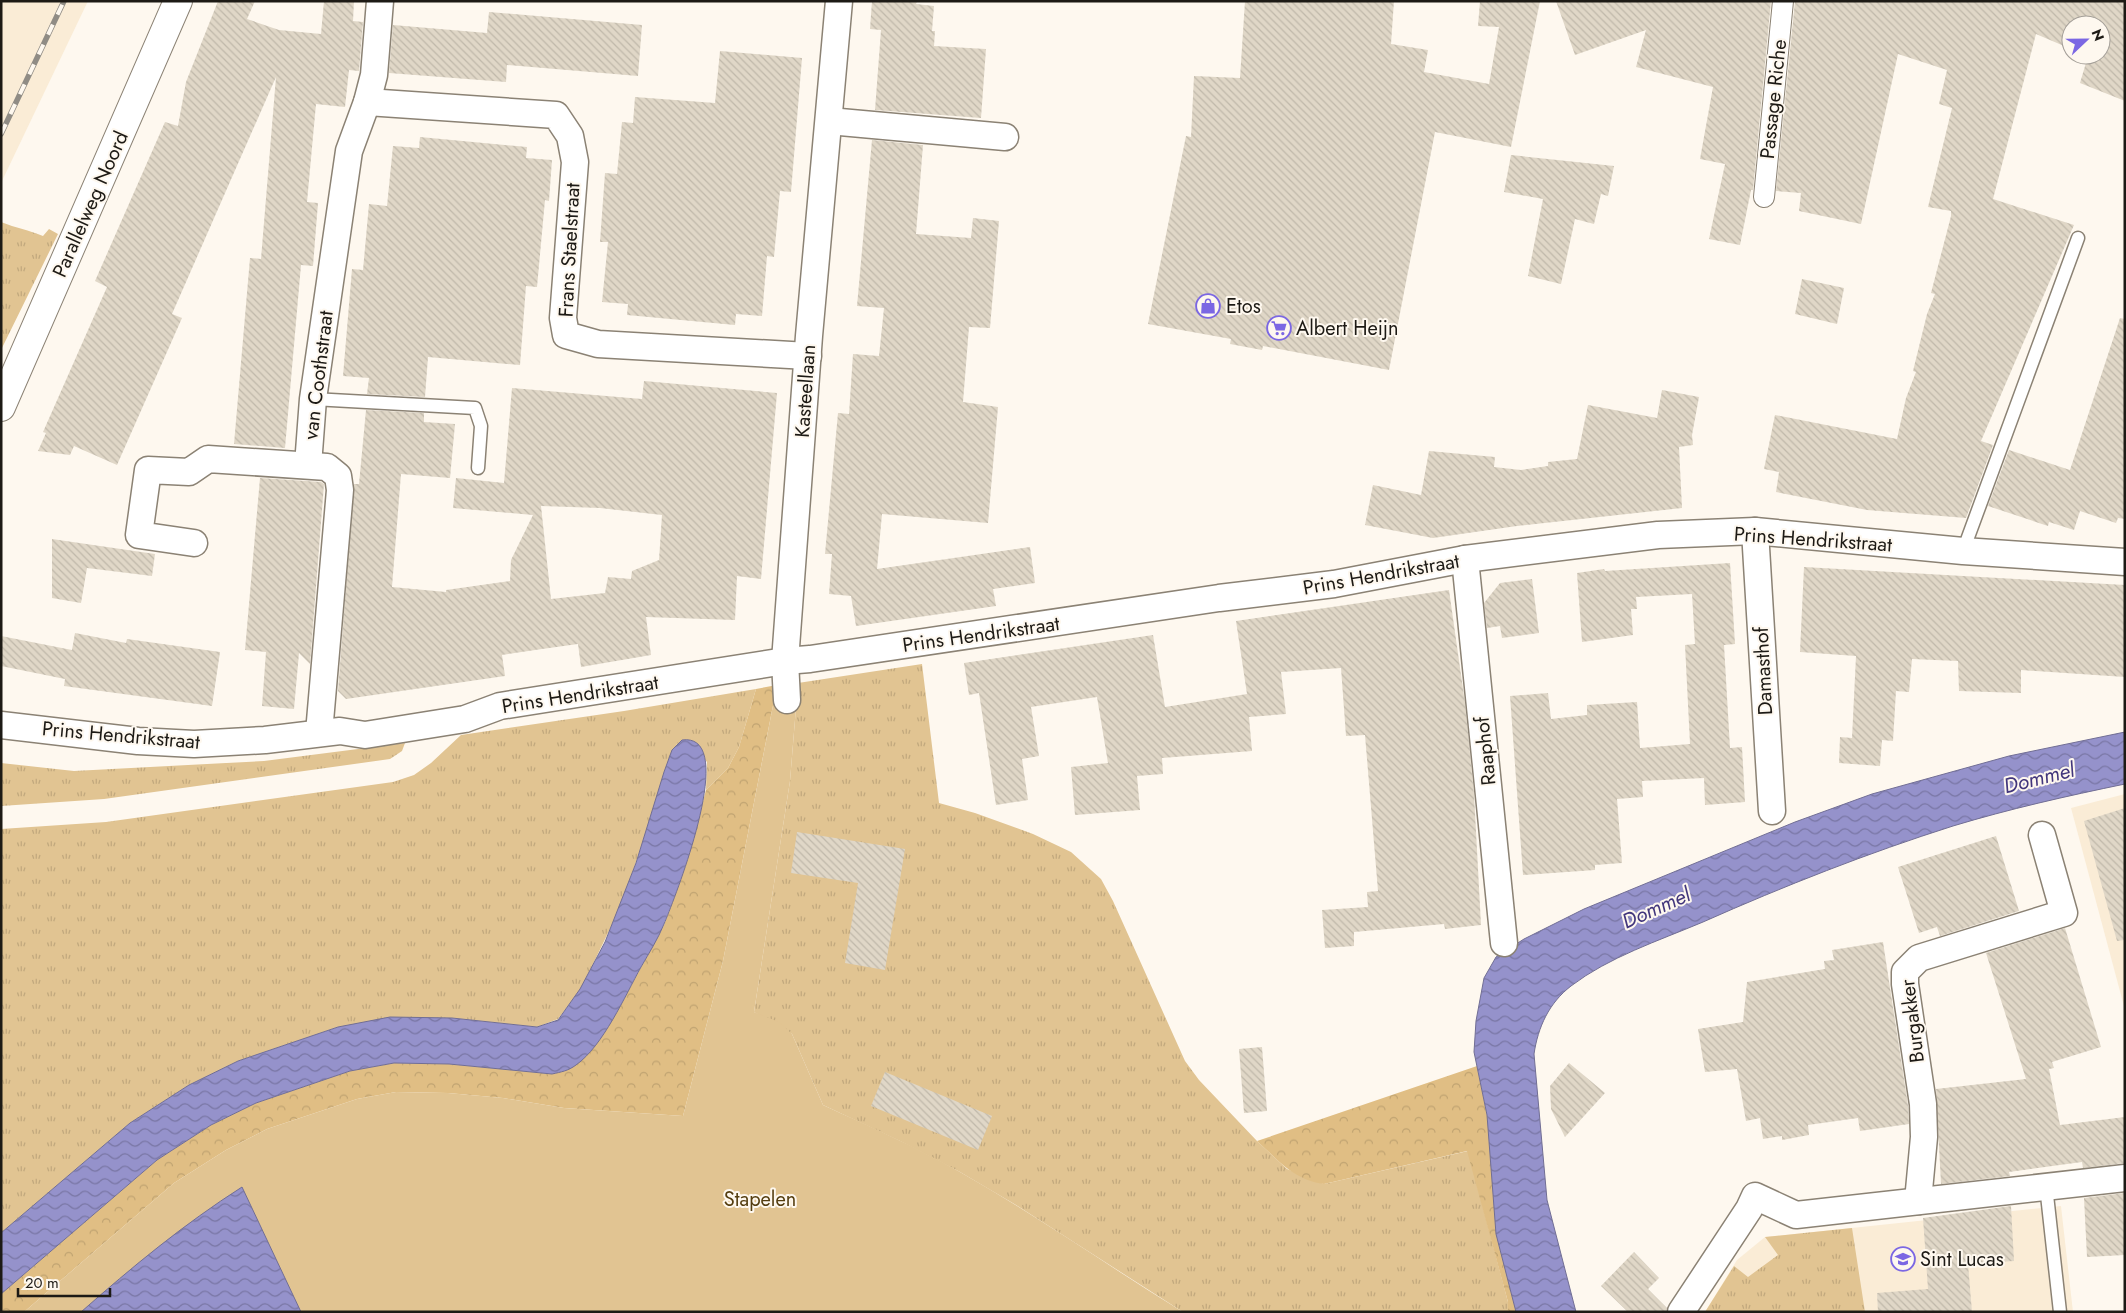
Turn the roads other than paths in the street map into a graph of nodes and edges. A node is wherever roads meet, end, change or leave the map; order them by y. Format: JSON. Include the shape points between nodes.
{"nodes":[{"id":1,"x":178,"y":1,"type":"edge"},
{"id":2,"x":380,"y":1,"type":"edge"},
{"id":3,"x":839,"y":1,"type":"edge"},
{"id":4,"x":1783,"y":1,"type":"edge"},
{"id":5,"x":367,"y":102,"type":"junction"},
{"id":6,"x":829,"y":121,"type":"junction"},
{"id":7,"x":1005,"y":137,"type":"dead end"},
{"id":8,"x":1764,"y":198,"type":"dead end"},
{"id":9,"x":2078,"y":238,"type":"dead end"},
{"id":10,"x":808,"y":356,"type":"junction"},
{"id":11,"x":313,"y":399,"type":"junction"},
{"id":12,"x":1,"y":408,"type":"edge"},
{"id":13,"x":308,"y":465,"type":"junction"},
{"id":14,"x":478,"y":468,"type":"dead end"},
{"id":15,"x":1755,"y":531,"type":"junction"},
{"id":16,"x":194,"y":543,"type":"dead end"},
{"id":17,"x":1963,"y":551,"type":"junction"},
{"id":18,"x":1465,"y":560,"type":"junction"},
{"id":19,"x":2125,"y":562,"type":"edge"},
{"id":20,"x":785,"y":661,"type":"junction"},
{"id":21,"x":787,"y":700,"type":"dead end"},
{"id":22,"x":1,"y":725,"type":"edge"},
{"id":23,"x":319,"y":733,"type":"junction"},
{"id":24,"x":1772,"y":811,"type":"dead end"},
{"id":25,"x":2042,"y":835,"type":"dead end"},
{"id":26,"x":1504,"y":943,"type":"dead end"},
{"id":27,"x":2125,"y":1178,"type":"edge"},
{"id":28,"x":2046,"y":1186,"type":"junction"},
{"id":29,"x":1918,"y":1201,"type":"junction"},
{"id":30,"x":1681,"y":1312,"type":"edge"},
{"id":31,"x":2060,"y":1312,"type":"edge"}],
"edges":[{"from":1,"to":12,"type":"street","name":"Parallelweg Noord"},
{"from":2,"to":5,"type":"street","name":"van Coothstraat","via":[[374,74]]},
{"from":3,"to":6,"type":"street","name":"Kasteellaan"},
{"from":4,"to":8,"type":"street","name":"Passage Riche"},
{"from":5,"to":10,"type":"street","name":"Frans Staelstraat","via":[[556,116],[570,136],[575,162],[563,318],[566,335],[598,344]]},
{"from":5,"to":11,"type":"street","name":"van Coothstraat","via":[[349,151]]},
{"from":6,"to":7,"type":"street"},
{"from":6,"to":10,"type":"street","name":"Kasteellaan"},
{"from":9,"to":17,"type":"lane"},
{"from":10,"to":20,"type":"street","name":"Kasteellaan"},
{"from":11,"to":13,"type":"street","name":"van Coothstraat"},
{"from":11,"to":14,"type":"lane","via":[[475,408],[481,426]]},
{"from":13,"to":16,"type":"street","via":[[208,459],[189,472],[148,470],[139,535]]},
{"from":13,"to":23,"type":"street","name":"van Coothstraat","via":[[327,467],[338,476],[340,490]]},
{"from":15,"to":17,"type":"street","name":"Prins Hendrikstraat"},
{"from":15,"to":18,"type":"street","name":"Prins Hendrikstraat","via":[[1658,535]]},
{"from":15,"to":24,"type":"street","name":"Damasthof"},
{"from":17,"to":19,"type":"street","name":"Prins Hendrikstraat"},
{"from":18,"to":20,"type":"street","name":"Prins Hendrikstraat","via":[[1334,584]]},
{"from":18,"to":26,"type":"street","name":"Raaphof"},
{"from":20,"to":21,"type":"street","name":"Kasteellaan"},
{"from":20,"to":23,"type":"street","name":"Prins Hendrikstraat","via":[[500,706],[465,719],[439,724],[365,735],[340,731]]},
{"from":22,"to":23,"type":"street","name":"Prins Hendrikstraat","via":[[138,741],[194,744]]},
{"from":25,"to":29,"type":"street","name":"Burgakker","via":[[2064,913],[1919,958],[1905,972],[1924,1104]]},
{"from":27,"to":28,"type":"street"},
{"from":28,"to":29,"type":"street"},
{"from":28,"to":31,"type":"lane"},
{"from":29,"to":30,"type":"street","via":[[1796,1215],[1755,1196]]}]}
